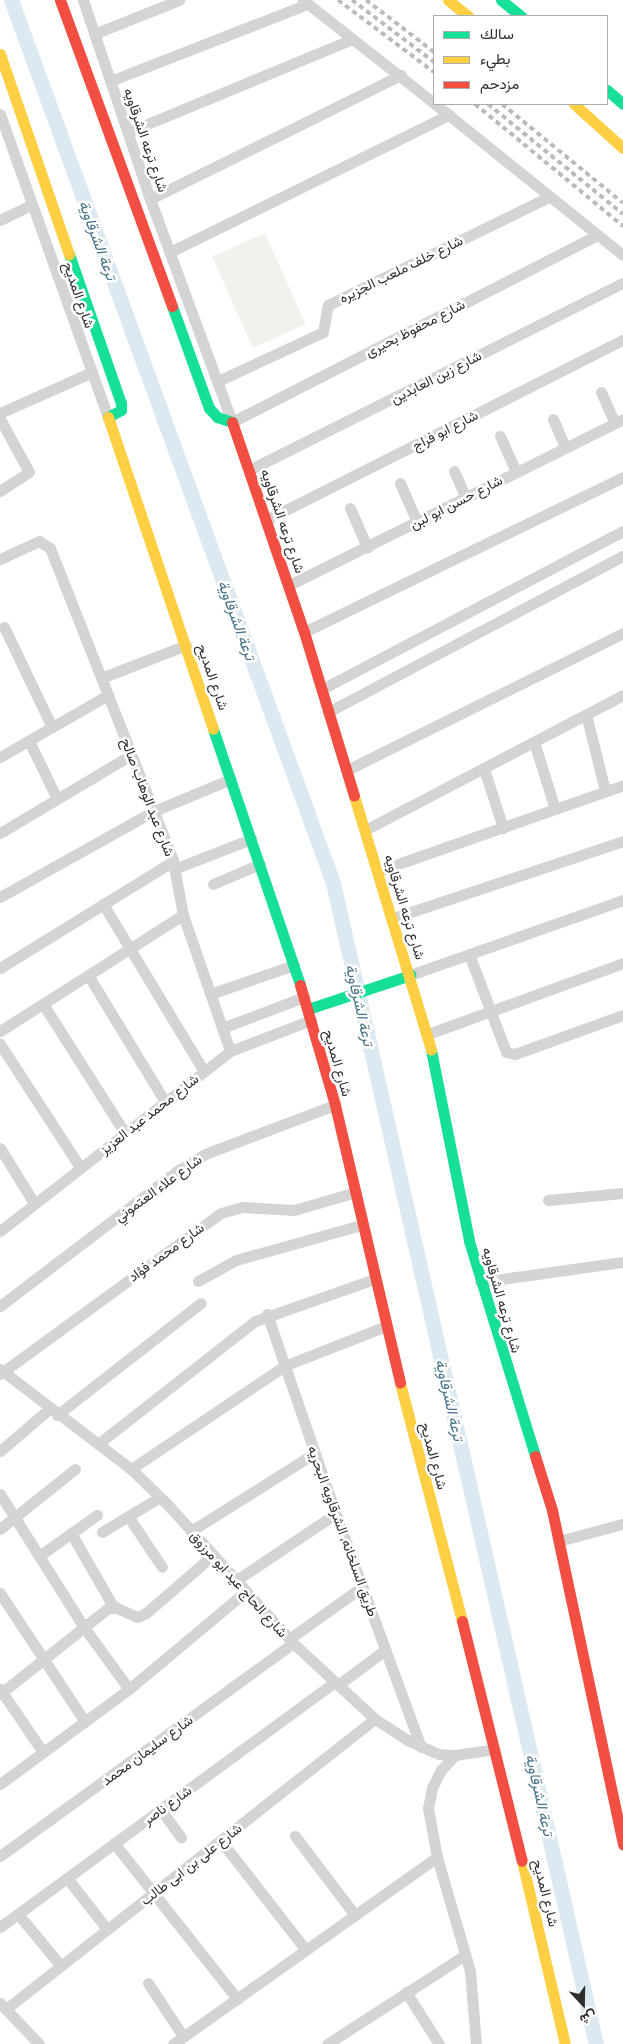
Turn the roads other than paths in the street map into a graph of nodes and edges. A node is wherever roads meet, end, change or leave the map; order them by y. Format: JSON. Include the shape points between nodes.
{"nodes":[{"id":1,"x":60,"y":0,"type":"edge"},
{"id":2,"x":84,"y":0,"type":"edge"},
{"id":3,"x":179,"y":0,"type":"edge"},
{"id":4,"x":448,"y":0,"type":"edge"},
{"id":5,"x":305,"y":2,"type":"edge"},
{"id":6,"x":508,"y":2,"type":"edge"},
{"id":7,"x":467,"y":15,"type":"edge"},
{"id":8,"x":520,"y":15,"type":"edge"},
{"id":9,"x":94,"y":34,"type":"junction"},
{"id":10,"x":352,"y":39,"type":"junction"},
{"id":11,"x":0,"y":54,"type":"edge"},
{"id":12,"x":401,"y":75,"type":"junction"},
{"id":13,"x":110,"y":81,"type":"junction"},
{"id":14,"x":608,"y":91,"type":"edge"},
{"id":15,"x":433,"y":101,"type":"edge"},
{"id":16,"x":623,"y":104,"type":"edge"},
{"id":17,"x":437,"y":105,"type":"edge"},
{"id":18,"x":575,"y":105,"type":"edge"},
{"id":19,"x":0,"y":114,"type":"edge"},
{"id":20,"x":449,"y":115,"type":"junction"},
{"id":21,"x":128,"y":132,"type":"junction"},
{"id":22,"x":623,"y":148,"type":"edge"},
{"id":23,"x":548,"y":197,"type":"junction"},
{"id":24,"x":150,"y":199,"type":"junction"},
{"id":25,"x":31,"y":205,"type":"junction"},
{"id":26,"x":0,"y":220,"type":"edge"},
{"id":27,"x":598,"y":235,"type":"junction"},
{"id":28,"x":170,"y":252,"type":"junction"},
{"id":29,"x":623,"y":255,"type":"edge"},
{"id":30,"x":623,"y":283,"type":"edge"},
{"id":31,"x":623,"y":340,"type":"edge"},
{"id":32,"x":90,"y":373,"type":"junction"},
{"id":33,"x":218,"y":381,"type":"junction"},
{"id":34,"x":601,"y":392,"type":"dead end"},
{"id":35,"x":1,"y":413,"type":"edge"},
{"id":36,"x":108,"y":417,"type":"junction"},
{"id":37,"x":553,"y":419,"type":"dead end"},
{"id":38,"x":619,"y":421,"type":"edge"},
{"id":39,"x":232,"y":422,"type":"junction"},
{"id":40,"x":500,"y":436,"type":"dead end"},
{"id":41,"x":565,"y":448,"type":"junction"},
{"id":42,"x":249,"y":470,"type":"junction"},
{"id":43,"x":454,"y":471,"type":"dead end"},
{"id":44,"x":516,"y":472,"type":"junction"},
{"id":45,"x":623,"y":477,"type":"edge"},
{"id":46,"x":400,"y":483,"type":"dead end"},
{"id":47,"x":0,"y":491,"type":"edge"},
{"id":48,"x":466,"y":498,"type":"junction"},
{"id":49,"x":350,"y":508,"type":"dead end"},
{"id":50,"x":266,"y":520,"type":"junction"},
{"id":51,"x":417,"y":522,"type":"junction"},
{"id":52,"x":623,"y":530,"type":"edge"},
{"id":53,"x":367,"y":547,"type":"junction"},
{"id":54,"x":623,"y":556,"type":"edge"},
{"id":55,"x":0,"y":559,"type":"edge"},
{"id":56,"x":289,"y":585,"type":"junction"},
{"id":57,"x":4,"y":627,"type":"dead end"},
{"id":58,"x":304,"y":632,"type":"junction"},
{"id":59,"x":623,"y":633,"type":"edge"},
{"id":60,"x":186,"y":645,"type":"junction"},
{"id":61,"x":101,"y":678,"type":"junction"},
{"id":62,"x":322,"y":689,"type":"junction"},
{"id":63,"x":108,"y":695,"type":"junction"},
{"id":64,"x":623,"y":695,"type":"edge"},
{"id":65,"x":328,"y":712,"type":"junction"},
{"id":66,"x":586,"y":714,"type":"junction"},
{"id":67,"x":52,"y":727,"type":"junction"},
{"id":68,"x":28,"y":741,"type":"junction"},
{"id":69,"x":534,"y":742,"type":"junction"},
{"id":70,"x":2,"y":752,"type":"edge"},
{"id":71,"x":132,"y":755,"type":"junction"},
{"id":72,"x":484,"y":769,"type":"junction"},
{"id":73,"x":347,"y":770,"type":"junction"},
{"id":74,"x":231,"y":779,"type":"junction"},
{"id":75,"x":623,"y":785,"type":"edge"},
{"id":76,"x":605,"y":791,"type":"junction"},
{"id":77,"x":57,"y":799,"type":"junction"},
{"id":78,"x":555,"y":810,"type":"junction"},
{"id":79,"x":154,"y":812,"type":"junction"},
{"id":80,"x":503,"y":828,"type":"junction"},
{"id":81,"x":365,"y":830,"type":"junction"},
{"id":82,"x":0,"y":833,"type":"edge"},
{"id":83,"x":251,"y":839,"type":"junction"},
{"id":84,"x":623,"y":841,"type":"edge"},
{"id":85,"x":260,"y":864,"type":"junction"},
{"id":86,"x":174,"y":865,"type":"junction"},
{"id":87,"x":378,"y":871,"type":"junction"},
{"id":88,"x":213,"y":884,"type":"dead end"},
{"id":89,"x":0,"y":897,"type":"edge"},
{"id":90,"x":623,"y":900,"type":"edge"},
{"id":91,"x":103,"y":904,"type":"junction"},
{"id":92,"x":183,"y":915,"type":"junction"},
{"id":93,"x":393,"y":918,"type":"junction"},
{"id":94,"x":130,"y":949,"type":"junction"},
{"id":95,"x":469,"y":954,"type":"junction"},
{"id":96,"x":623,"y":963,"type":"edge"},
{"id":97,"x":294,"y":965,"type":"junction"},
{"id":98,"x":0,"y":968,"type":"edge"},
{"id":99,"x":88,"y":975,"type":"junction"},
{"id":100,"x":410,"y":975,"type":"junction"},
{"id":101,"x":210,"y":994,"type":"junction"},
{"id":102,"x":304,"y":997,"type":"junction"},
{"id":103,"x":43,"y":1004,"type":"junction"},
{"id":104,"x":490,"y":1012,"type":"junction"},
{"id":105,"x":309,"y":1015,"type":"junction"},
{"id":106,"x":623,"y":1015,"type":"edge"},
{"id":107,"x":222,"y":1028,"type":"junction"},
{"id":108,"x":0,"y":1031,"type":"edge"},
{"id":109,"x":428,"y":1034,"type":"junction"},
{"id":110,"x":0,"y":1044,"type":"edge"},
{"id":111,"x":230,"y":1051,"type":"junction"},
{"id":112,"x":203,"y":1070,"type":"junction"},
{"id":113,"x":164,"y":1100,"type":"junction"},
{"id":114,"x":335,"y":1105,"type":"junction"},
{"id":115,"x":125,"y":1133,"type":"junction"},
{"id":116,"x":0,"y":1148,"type":"edge"},
{"id":117,"x":80,"y":1167,"type":"junction"},
{"id":118,"x":353,"y":1193,"type":"junction"},
{"id":119,"x":623,"y":1193,"type":"edge"},
{"id":120,"x":548,"y":1200,"type":"dead end"},
{"id":121,"x":34,"y":1203,"type":"junction"},
{"id":122,"x":361,"y":1225,"type":"junction"},
{"id":123,"x":0,"y":1231,"type":"edge"},
{"id":124,"x":623,"y":1262,"type":"edge"},
{"id":125,"x":374,"y":1279,"type":"junction"},
{"id":126,"x":198,"y":1281,"type":"dead end"},
{"id":127,"x":480,"y":1282,"type":"junction"},
{"id":128,"x":201,"y":1302,"type":"dead end"},
{"id":129,"x":0,"y":1306,"type":"edge"},
{"id":130,"x":266,"y":1314,"type":"junction"},
{"id":131,"x":386,"y":1326,"type":"junction"},
{"id":132,"x":284,"y":1366,"type":"junction"},
{"id":133,"x":1,"y":1371,"type":"edge"},
{"id":134,"x":53,"y":1412,"type":"junction"},
{"id":135,"x":98,"y":1444,"type":"junction"},
{"id":136,"x":0,"y":1451,"type":"edge"},
{"id":137,"x":315,"y":1454,"type":"junction"},
{"id":138,"x":75,"y":1469,"type":"dead end"},
{"id":139,"x":131,"y":1469,"type":"junction"},
{"id":140,"x":0,"y":1494,"type":"edge"},
{"id":141,"x":160,"y":1497,"type":"junction"},
{"id":142,"x":335,"y":1514,"type":"junction"},
{"id":143,"x":97,"y":1515,"type":"dead end"},
{"id":144,"x":128,"y":1516,"type":"junction"},
{"id":145,"x":14,"y":1517,"type":"junction"},
{"id":146,"x":623,"y":1517,"type":"edge"},
{"id":147,"x":622,"y":1524,"type":"edge"},
{"id":148,"x":623,"y":1528,"type":"edge"},
{"id":149,"x":0,"y":1530,"type":"edge"},
{"id":150,"x":191,"y":1531,"type":"junction"},
{"id":151,"x":102,"y":1532,"type":"dead end"},
{"id":152,"x":71,"y":1533,"type":"junction"},
{"id":153,"x":559,"y":1541,"type":"junction"},
{"id":154,"x":213,"y":1555,"type":"junction"},
{"id":155,"x":39,"y":1556,"type":"junction"},
{"id":156,"x":162,"y":1567,"type":"dead end"},
{"id":157,"x":235,"y":1581,"type":"junction"},
{"id":158,"x":362,"y":1588,"type":"junction"},
{"id":159,"x":245,"y":1592,"type":"junction"},
{"id":160,"x":0,"y":1593,"type":"edge"},
{"id":161,"x":114,"y":1608,"type":"junction"},
{"id":162,"x":83,"y":1626,"type":"junction"},
{"id":163,"x":291,"y":1641,"type":"junction"},
{"id":164,"x":386,"y":1650,"type":"junction"},
{"id":165,"x":43,"y":1659,"type":"junction"},
{"id":166,"x":337,"y":1684,"type":"junction"},
{"id":167,"x":129,"y":1689,"type":"junction"},
{"id":168,"x":1,"y":1692,"type":"edge"},
{"id":169,"x":375,"y":1719,"type":"junction"},
{"id":170,"x":85,"y":1722,"type":"junction"},
{"id":171,"x":422,"y":1746,"type":"junction"},
{"id":172,"x":495,"y":1749,"type":"junction"},
{"id":173,"x":43,"y":1752,"type":"junction"},
{"id":174,"x":455,"y":1755,"type":"junction"},
{"id":175,"x":0,"y":1784,"type":"edge"},
{"id":176,"x":161,"y":1810,"type":"junction"},
{"id":177,"x":621,"y":1825,"type":"edge"},
{"id":178,"x":295,"y":1836,"type":"dead end"},
{"id":179,"x":181,"y":1838,"type":"dead end"},
{"id":180,"x":221,"y":1841,"type":"junction"},
{"id":181,"x":114,"y":1843,"type":"junction"},
{"id":182,"x":623,"y":1845,"type":"edge"},
{"id":183,"x":0,"y":1856,"type":"edge"},
{"id":184,"x":437,"y":1857,"type":"junction"},
{"id":185,"x":67,"y":1878,"type":"junction"},
{"id":186,"x":154,"y":1893,"type":"junction"},
{"id":187,"x":18,"y":1914,"type":"junction"},
{"id":188,"x":355,"y":1915,"type":"junction"},
{"id":189,"x":0,"y":1927,"type":"edge"},
{"id":190,"x":107,"y":1929,"type":"junction"},
{"id":191,"x":306,"y":1950,"type":"junction"},
{"id":192,"x":466,"y":1955,"type":"junction"},
{"id":193,"x":61,"y":1966,"type":"junction"},
{"id":194,"x":148,"y":1983,"type":"dead end"},
{"id":195,"x":406,"y":1992,"type":"junction"},
{"id":196,"x":237,"y":1999,"type":"junction"},
{"id":197,"x":3,"y":2006,"type":"edge"},
{"id":198,"x":184,"y":2036,"type":"junction"},
{"id":199,"x":475,"y":2043,"type":"edge"},
{"id":200,"x":38,"y":2044,"type":"edge"},
{"id":201,"x":173,"y":2044,"type":"edge"},
{"id":202,"x":327,"y":2044,"type":"edge"},
{"id":203,"x":439,"y":2044,"type":"edge"},
{"id":204,"x":566,"y":2044,"type":"edge"}],
"edges":[{"from":1,"to":39,"type":"main road","via":[[209,408],[217,417]]},
{"from":2,"to":9,"type":"street","name":"شارع ترعه الشرقاويه"},
{"from":3,"to":9,"type":"street"},
{"from":4,"to":7,"type":"main road"},
{"from":5,"to":10,"type":"street"},
{"from":5,"to":13,"type":"street"},
{"from":6,"to":8,"type":"main road"},
{"from":9,"to":13,"type":"street","name":"شارع ترعه الشرقاويه"},
{"from":10,"to":12,"type":"street"},
{"from":10,"to":21,"type":"street"},
{"from":11,"to":36,"type":"main road","via":[[121,403],[121,410]]},
{"from":12,"to":15,"type":"street"},
{"from":12,"to":24,"type":"street"},
{"from":13,"to":21,"type":"street","name":"شارع ترعه الشرقاويه"},
{"from":14,"to":16,"type":"main road"},
{"from":17,"to":20,"type":"street"},
{"from":18,"to":22,"type":"main road"},
{"from":19,"to":25,"type":"street","name":"شارع المديح"},
{"from":20,"to":23,"type":"street"},
{"from":20,"to":28,"type":"street"},
{"from":21,"to":24,"type":"street","name":"شارع ترعه الشرقاويه"},
{"from":23,"to":27,"type":"street"},
{"from":23,"to":33,"type":"street","name":"شارع خلف ملعب الجزيره","via":[[328,305],[322,332]]},
{"from":24,"to":28,"type":"street","name":"شارع ترعه الشرقاويه"},
{"from":25,"to":26,"type":"street"},
{"from":25,"to":32,"type":"street","name":"شارع المديح"},
{"from":27,"to":29,"type":"street"},
{"from":27,"to":39,"type":"street","name":"شارع محفوظ بحيرى"},
{"from":28,"to":33,"type":"street","name":"شارع ترعه الشرقاويه"},
{"from":30,"to":42,"type":"street","name":"شارع زين العابدين"},
{"from":31,"to":50,"type":"street","name":"شارع ابو فراج"},
{"from":32,"to":35,"type":"street"},
{"from":32,"to":36,"type":"street","name":"شارع المديح"},
{"from":33,"to":39,"type":"street","name":"شارع ترعه الشرقاويه"},
{"from":34,"to":38,"type":"street"},
{"from":35,"to":47,"type":"street","via":[[28,475]]},
{"from":36,"to":60,"type":"main road","name":"شارع المديح"},
{"from":37,"to":41,"type":"street"},
{"from":38,"to":41,"type":"street","name":"شارع حسن ابو لبن"},
{"from":39,"to":42,"type":"main road","name":"شارع ترعه الشرقاويه"},
{"from":40,"to":44,"type":"street"},
{"from":41,"to":44,"type":"street","name":"شارع حسن ابو لبن"},
{"from":42,"to":50,"type":"main road","name":"شارع ترعه الشرقاويه"},
{"from":43,"to":48,"type":"street"},
{"from":44,"to":48,"type":"street","name":"شارع حسن ابو لبن"},
{"from":45,"to":58,"type":"street"},
{"from":46,"to":51,"type":"street"},
{"from":48,"to":51,"type":"street","name":"شارع حسن ابو لبن"},
{"from":49,"to":53,"type":"street"},
{"from":50,"to":56,"type":"main road","name":"شارع ترعه الشرقاويه"},
{"from":51,"to":53,"type":"street","name":"شارع حسن ابو لبن"},
{"from":52,"to":62,"type":"street"},
{"from":53,"to":56,"type":"street","name":"شارع حسن ابو لبن"},
{"from":54,"to":65,"type":"street"},
{"from":55,"to":61,"type":"street","name":"شارع عبد الوهاب صالح","via":[[39,541],[50,548]]},
{"from":56,"to":58,"type":"main road","name":"شارع ترعه الشرقاويه"},
{"from":57,"to":67,"type":"street"},
{"from":58,"to":62,"type":"main road","name":"شارع ترعه الشرقاويه"},
{"from":59,"to":73,"type":"street"},
{"from":60,"to":61,"type":"street"},
{"from":60,"to":74,"type":"main road","name":"شارع المديح"},
{"from":61,"to":63,"type":"street","name":"شارع عبد الوهاب صالح"},
{"from":62,"to":65,"type":"main road","name":"شارع ترعه الشرقاويه"},
{"from":63,"to":67,"type":"street"},
{"from":63,"to":71,"type":"street","name":"شارع عبد الوهاب صالح"},
{"from":64,"to":66,"type":"street"},
{"from":65,"to":73,"type":"main road","name":"شارع ترعه الشرقاويه"},
{"from":66,"to":69,"type":"street"},
{"from":66,"to":76,"type":"street"},
{"from":67,"to":68,"type":"street"},
{"from":68,"to":70,"type":"street"},
{"from":68,"to":77,"type":"street"},
{"from":69,"to":72,"type":"street"},
{"from":69,"to":78,"type":"street"},
{"from":71,"to":77,"type":"street"},
{"from":71,"to":79,"type":"street","name":"شارع عبد الوهاب صالح"},
{"from":72,"to":80,"type":"street"},
{"from":72,"to":81,"type":"street"},
{"from":73,"to":81,"type":"main road","name":"شارع ترعه الشرقاويه"},
{"from":74,"to":79,"type":"street"},
{"from":74,"to":83,"type":"main road","name":"شارع المديح"},
{"from":75,"to":76,"type":"street"},
{"from":76,"to":78,"type":"street"},
{"from":77,"to":82,"type":"street"},
{"from":78,"to":80,"type":"street"},
{"from":79,"to":86,"type":"street","name":"شارع عبد الوهاب صالح"},
{"from":79,"to":89,"type":"street"},
{"from":80,"to":87,"type":"street"},
{"from":81,"to":87,"type":"main road","name":"شارع ترعه الشرقاويه"},
{"from":83,"to":85,"type":"main road","name":"شارع المديح"},
{"from":83,"to":86,"type":"street"},
{"from":84,"to":93,"type":"street"},
{"from":85,"to":88,"type":"street"},
{"from":85,"to":97,"type":"main road","name":"شارع المديح"},
{"from":86,"to":91,"type":"street"},
{"from":86,"to":92,"type":"street","name":"شارع عبد الوهاب صالح"},
{"from":87,"to":93,"type":"main road","name":"شارع ترعه الشرقاويه"},
{"from":90,"to":95,"type":"street"},
{"from":91,"to":94,"type":"street"},
{"from":91,"to":98,"type":"street"},
{"from":92,"to":94,"type":"street"},
{"from":92,"to":101,"type":"street","name":"شارع عبد الوهاب صالح"},
{"from":93,"to":100,"type":"main road","name":"شارع ترعه الشرقاويه"},
{"from":94,"to":99,"type":"street"},
{"from":94,"to":112,"type":"street"},
{"from":95,"to":100,"type":"street"},
{"from":95,"to":104,"type":"street"},
{"from":96,"to":104,"type":"street"},
{"from":97,"to":101,"type":"street"},
{"from":97,"to":102,"type":"main road","name":"شارع المديح"},
{"from":99,"to":103,"type":"street"},
{"from":99,"to":113,"type":"street"},
{"from":100,"to":105,"type":"main road","via":[[332,1002]]},
{"from":100,"to":109,"type":"main road","name":"شارع ترعه الشرقاويه"},
{"from":101,"to":107,"type":"street","name":"شارع عبد الوهاب صالح"},
{"from":102,"to":105,"type":"main road","name":"شارع المديح"},
{"from":102,"to":107,"type":"street"},
{"from":103,"to":108,"type":"street"},
{"from":103,"to":115,"type":"street"},
{"from":104,"to":106,"type":"street","via":[[503,1049],[515,1054]]},
{"from":104,"to":109,"type":"street"},
{"from":105,"to":111,"type":"street","name":"شارع محمد عبد العزيز"},
{"from":105,"to":114,"type":"main road","name":"شارع المديح"},
{"from":107,"to":111,"type":"street","name":"شارع عبد الوهاب صالح"},
{"from":109,"to":127,"type":"main road","name":"شارع ترعه الشرقاويه"},
{"from":110,"to":117,"type":"street"},
{"from":111,"to":112,"type":"street","name":"شارع محمد عبد العزيز"},
{"from":112,"to":113,"type":"street","name":"شارع محمد عبد العزيز"},
{"from":113,"to":115,"type":"street","name":"شارع محمد عبد العزيز"},
{"from":114,"to":118,"type":"main road","name":"شارع المديح"},
{"from":114,"to":129,"type":"street","name":"شارع علاء العتموني","via":[[205,1154],[177,1171]]},
{"from":115,"to":117,"type":"street","name":"شارع محمد عبد العزيز"},
{"from":116,"to":121,"type":"street"},
{"from":117,"to":121,"type":"street","name":"شارع محمد عبد العزيز"},
{"from":118,"to":122,"type":"main road","name":"شارع المديح"},
{"from":118,"to":133,"type":"street","name":"شارع محمد فؤاد","via":[[294,1210],[242,1207],[221,1213]]},
{"from":119,"to":120,"type":"street"},
{"from":121,"to":123,"type":"street","name":"شارع محمد عبد العزيز"},
{"from":122,"to":125,"type":"main road","name":"شارع المديح"},
{"from":122,"to":126,"type":"street","via":[[236,1260]]},
{"from":124,"to":127,"type":"street"},
{"from":125,"to":130,"type":"street"},
{"from":125,"to":131,"type":"main road","name":"شارع المديح"},
{"from":127,"to":153,"type":"main road","name":"شارع ترعه الشرقاويه","via":[[544,1481]]},
{"from":128,"to":134,"type":"street"},
{"from":130,"to":132,"type":"street","name":"طريق السلخانه, الشرقاويه البحريه"},
{"from":130,"to":135,"type":"street"},
{"from":131,"to":132,"type":"street"},
{"from":131,"to":172,"type":"main road","name":"شارع المديح"},
{"from":132,"to":137,"type":"street","name":"طريق السلخانه, الشرقاويه البحريه"},
{"from":132,"to":139,"type":"street"},
{"from":133,"to":134,"type":"street","name":"شارع الحاج عيد ابو مرزوق"},
{"from":134,"to":135,"type":"street","name":"شارع الحاج عيد ابو مرزوق"},
{"from":134,"to":136,"type":"street"},
{"from":135,"to":139,"type":"street","name":"شارع الحاج عيد ابو مرزوق"},
{"from":137,"to":142,"type":"street","name":"طريق السلخانه, الشرقاويه البحريه"},
{"from":137,"to":150,"type":"street"},
{"from":138,"to":145,"type":"street"},
{"from":139,"to":141,"type":"street","name":"شارع الحاج عيد ابو مرزوق"},
{"from":140,"to":145,"type":"street"},
{"from":141,"to":144,"type":"street"},
{"from":141,"to":150,"type":"street","name":"شارع الحاج عيد ابو مرزوق"},
{"from":142,"to":157,"type":"street"},
{"from":142,"to":158,"type":"street","name":"طريق السلخانه, الشرقاويه البحريه"},
{"from":143,"to":152,"type":"street"},
{"from":144,"to":151,"type":"street"},
{"from":144,"to":156,"type":"street"},
{"from":145,"to":149,"type":"street"},
{"from":145,"to":155,"type":"street"},
{"from":146,"to":147,"type":"street"},
{"from":147,"to":148,"type":"street"},
{"from":147,"to":153,"type":"street"},
{"from":150,"to":154,"type":"street","name":"شارع الحاج عيد ابو مرزوق"},
{"from":152,"to":155,"type":"street"},
{"from":152,"to":161,"type":"street"},
{"from":153,"to":177,"type":"main road","name":"شارع ترعه الشرقاويه"},
{"from":154,"to":157,"type":"street","name":"شارع الحاج عيد ابو مرزوق"},
{"from":154,"to":161,"type":"street","via":[[146,1613],[137,1617]]},
{"from":155,"to":162,"type":"street"},
{"from":157,"to":159,"type":"street","name":"شارع الحاج عيد ابو مرزوق"},
{"from":158,"to":163,"type":"street","name":"شارع سليمان محمد"},
{"from":158,"to":164,"type":"street","name":"طريق السلخانه, الشرقاويه البحريه"},
{"from":159,"to":163,"type":"street","name":"شارع الحاج عيد ابو مرزوق"},
{"from":159,"to":167,"type":"street"},
{"from":160,"to":165,"type":"street"},
{"from":161,"to":162,"type":"street","via":[[108,1608]]},
{"from":162,"to":165,"type":"street"},
{"from":162,"to":167,"type":"street"},
{"from":163,"to":166,"type":"street","name":"شارع الحاج عيد ابو مرزوق"},
{"from":163,"to":183,"type":"street","name":"شارع سليمان محمد"},
{"from":164,"to":166,"type":"street","name":"شارع ناصر"},
{"from":164,"to":171,"type":"street","name":"طريق السلخانه, الشرقاويه البحريه"},
{"from":165,"to":168,"type":"street"},
{"from":165,"to":170,"type":"street"},
{"from":166,"to":169,"type":"street","name":"شارع الحاج عيد ابو مرزوق"},
{"from":166,"to":176,"type":"street","name":"شارع ناصر"},
{"from":167,"to":170,"type":"street"},
{"from":168,"to":173,"type":"street"},
{"from":169,"to":171,"type":"street","name":"شارع الحاج عيد ابو مرزوق"},
{"from":169,"to":180,"type":"street","name":"شارع على بن ابى طالب"},
{"from":170,"to":173,"type":"street"},
{"from":171,"to":174,"type":"street","name":"شارع الحاج عيد ابو مرزوق","via":[[439,1754]]},
{"from":172,"to":174,"type":"street","name":"شارع الحاج عيد ابو مرزوق"},
{"from":172,"to":204,"type":"main road","name":"شارع المديح"},
{"from":173,"to":175,"type":"street"},
{"from":174,"to":184,"type":"street","via":[[441,1770],[432,1788],[428,1808]]},
{"from":176,"to":179,"type":"street"},
{"from":176,"to":181,"type":"street","name":"شارع ناصر"},
{"from":177,"to":182,"type":"main road","name":"شارع ترعه الشرقاويه"},
{"from":178,"to":188,"type":"street"},
{"from":180,"to":186,"type":"street","name":"شارع على بن ابى طالب"},
{"from":180,"to":191,"type":"street"},
{"from":181,"to":185,"type":"street","name":"شارع ناصر"},
{"from":181,"to":186,"type":"street"},
{"from":184,"to":188,"type":"street"},
{"from":184,"to":192,"type":"street"},
{"from":185,"to":187,"type":"street","name":"شارع ناصر"},
{"from":185,"to":190,"type":"street"},
{"from":186,"to":190,"type":"street","name":"شارع على بن ابى طالب"},
{"from":186,"to":196,"type":"street"},
{"from":187,"to":189,"type":"street","name":"شارع ناصر"},
{"from":187,"to":193,"type":"street"},
{"from":188,"to":191,"type":"street"},
{"from":190,"to":193,"type":"street","name":"شارع على بن ابى طالب"},
{"from":191,"to":196,"type":"street"},
{"from":192,"to":195,"type":"street"},
{"from":192,"to":199,"type":"street","via":[[473,1988]]},
{"from":193,"to":197,"type":"street","name":"شارع على بن ابى طالب"},
{"from":194,"to":198,"type":"street"},
{"from":195,"to":202,"type":"street"},
{"from":195,"to":203,"type":"street"},
{"from":196,"to":198,"type":"street"},
{"from":197,"to":200,"type":"street"},
{"from":198,"to":201,"type":"street"}]}
